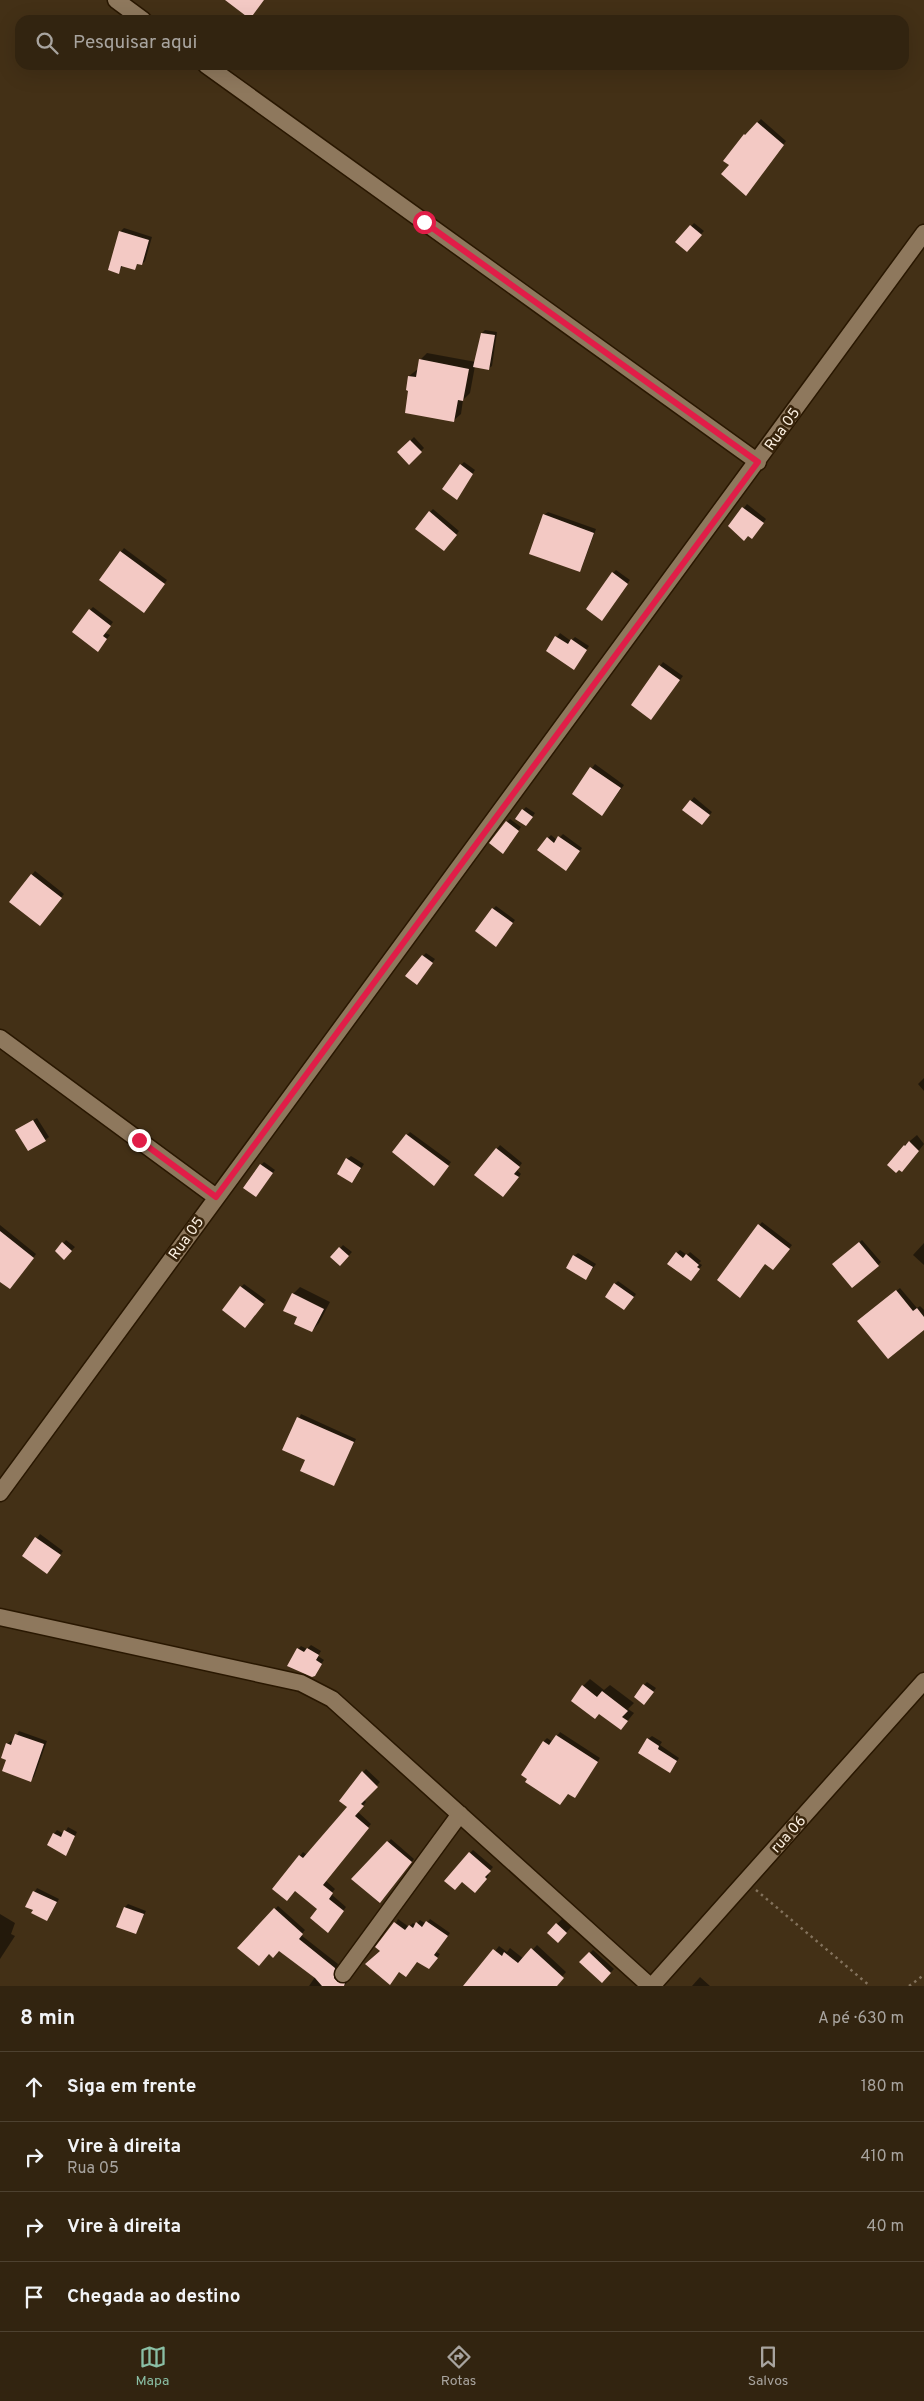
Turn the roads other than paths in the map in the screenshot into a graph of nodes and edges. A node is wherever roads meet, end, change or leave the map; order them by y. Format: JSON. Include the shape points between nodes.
{"nodes":[{"id":1,"x":116,"y":0,"type":"edge"},
{"id":2,"x":136,"y":15,"type":"edge"},
{"id":3,"x":213,"y":70,"type":"edge"},
{"id":4,"x":924,"y":233,"type":"edge"},
{"id":5,"x":758,"y":462,"type":"junction"},
{"id":6,"x":0,"y":1038,"type":"edge"},
{"id":7,"x":216,"y":1197,"type":"junction"},
{"id":8,"x":0,"y":1493,"type":"edge"},
{"id":9,"x":0,"y":1617,"type":"edge"},
{"id":10,"x":924,"y":1681,"type":"edge"},
{"id":11,"x":460,"y":1814,"type":"junction"},
{"id":12,"x":343,"y":1974,"type":"dead end"},
{"id":13,"x":651,"y":1986,"type":"edge"}],
"edges":[{"from":1,"to":2,"type":"street"},
{"from":3,"to":5,"type":"street"},
{"from":4,"to":5,"type":"street","name":"Rua 05"},
{"from":5,"to":7,"type":"street","name":"Rua 05"},
{"from":6,"to":7,"type":"street"},
{"from":7,"to":8,"type":"street","name":"Rua 05"},
{"from":9,"to":11,"type":"street","via":[[301,1683],[332,1699]]},
{"from":10,"to":13,"type":"street","name":"rua 06"},
{"from":11,"to":12,"type":"street"},
{"from":11,"to":13,"type":"street"}]}
